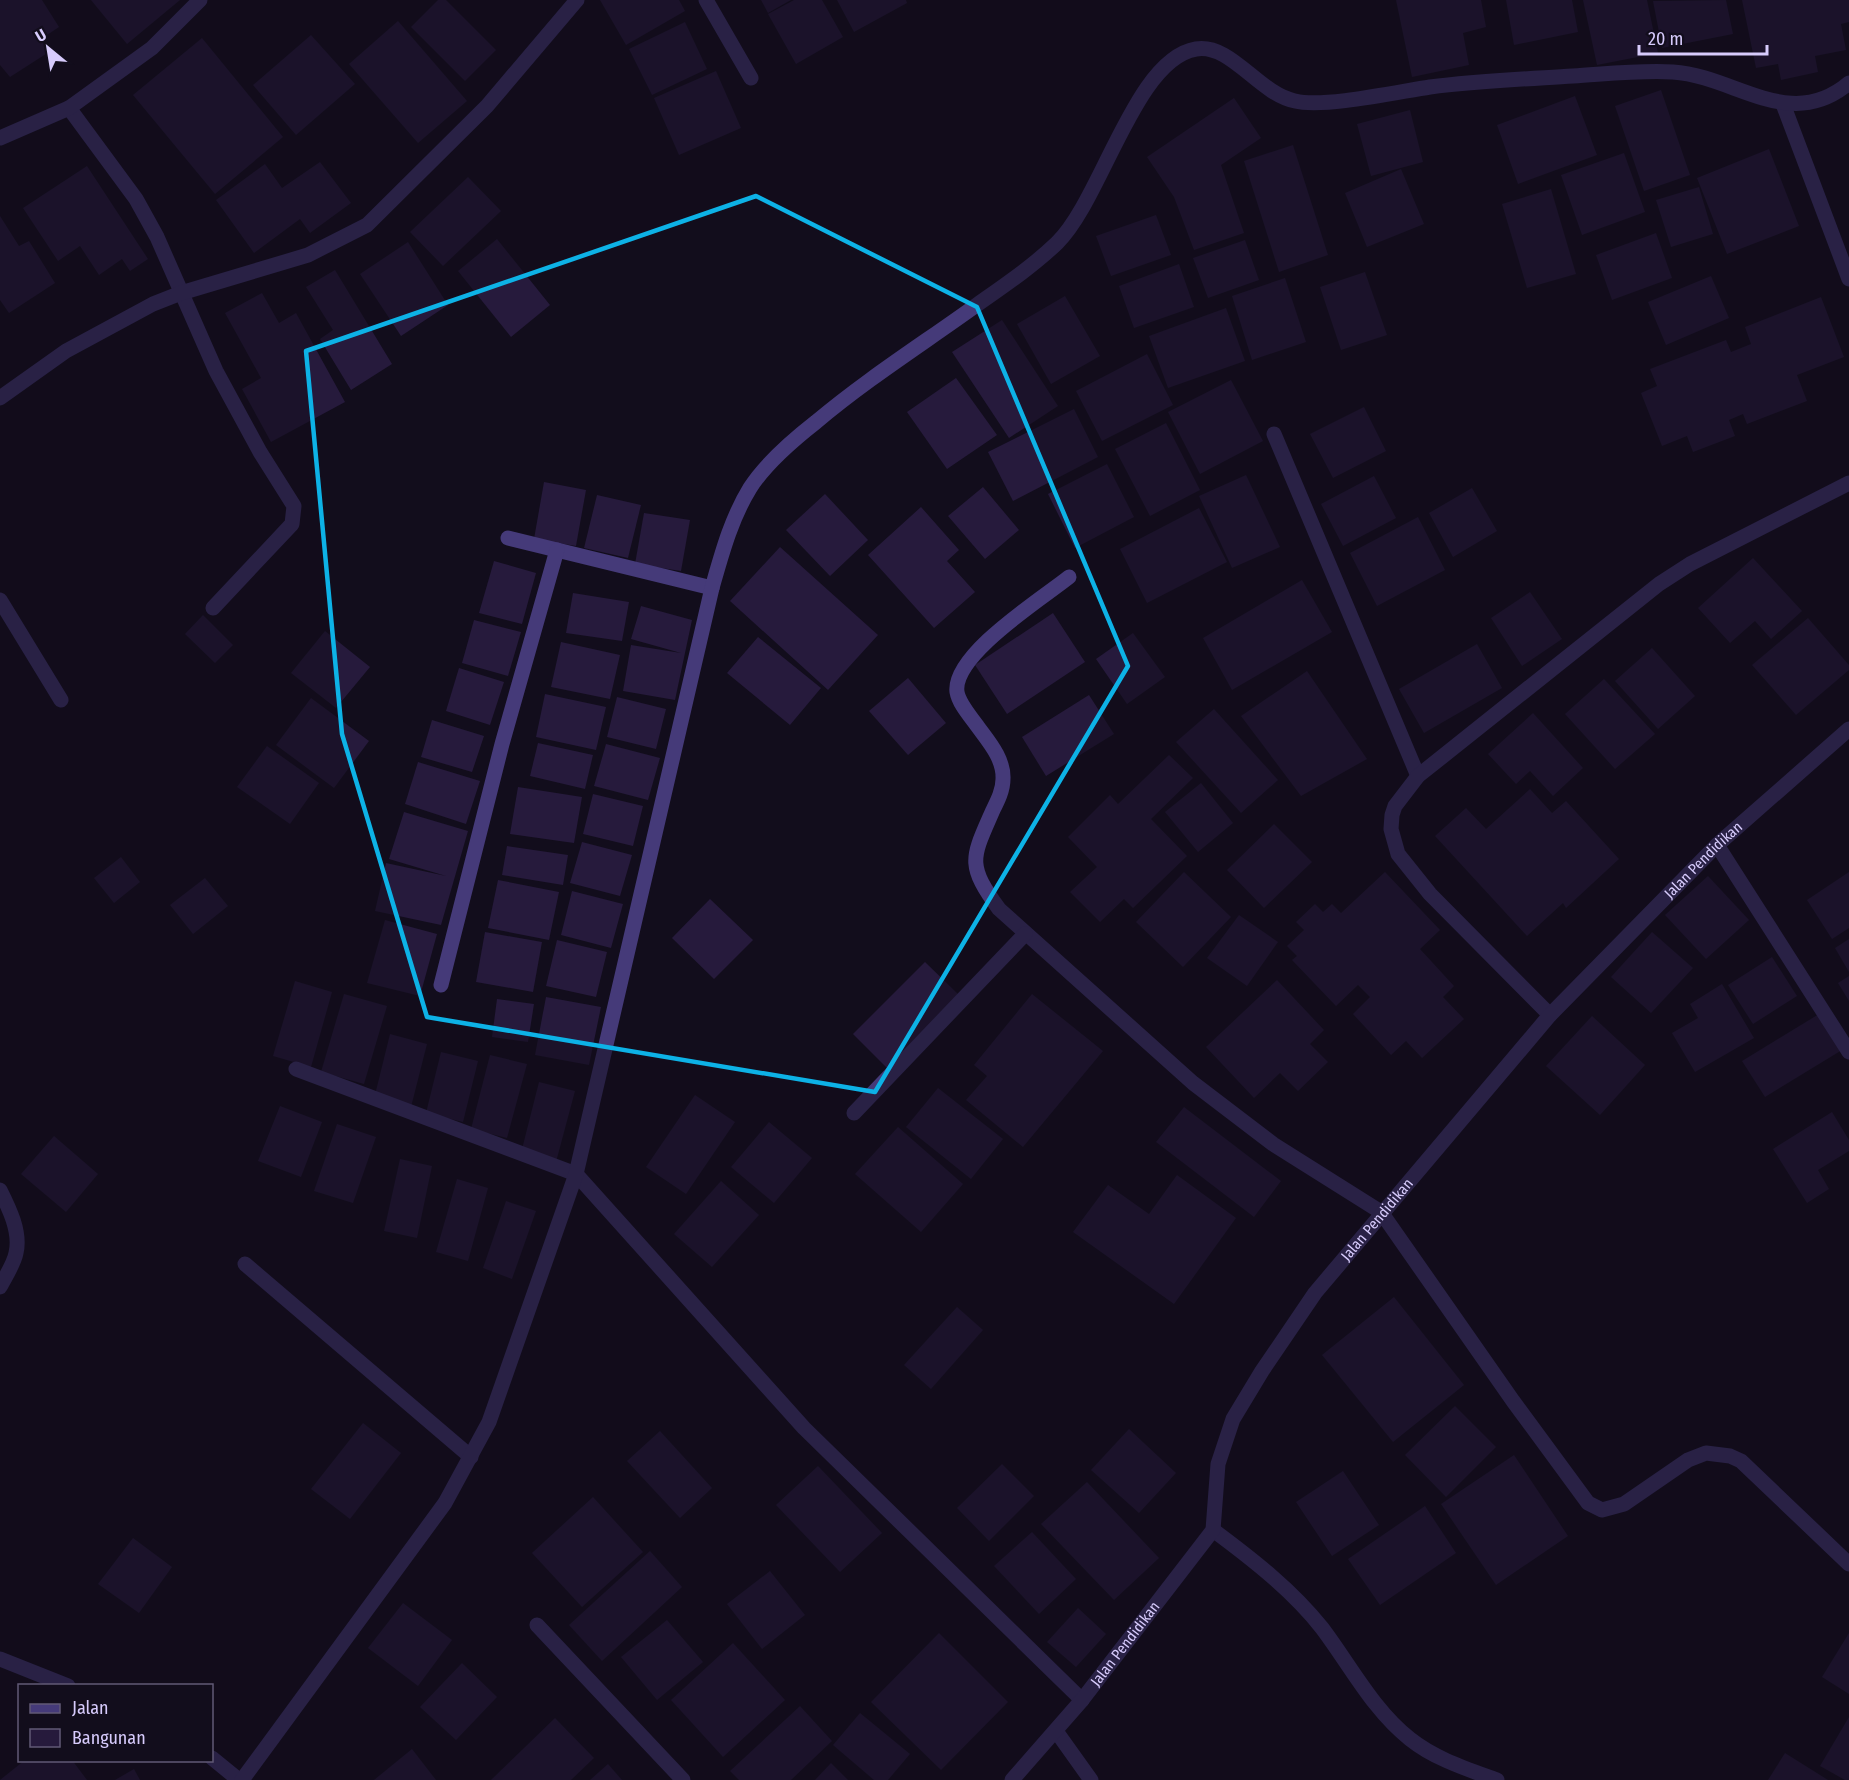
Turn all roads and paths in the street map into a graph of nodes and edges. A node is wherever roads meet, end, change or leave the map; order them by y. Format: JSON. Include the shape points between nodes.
{"nodes":[{"id":1,"x":200,"y":0,"type":"edge"},
{"id":2,"x":577,"y":0,"type":"edge"},
{"id":3,"x":706,"y":0,"type":"edge"},
{"id":4,"x":751,"y":78,"type":"dead end"},
{"id":5,"x":1849,"y":83,"type":"edge"},
{"id":6,"x":1783,"y":104,"type":"junction"},
{"id":7,"x":69,"y":108,"type":"junction"},
{"id":8,"x":0,"y":138,"type":"edge"},
{"id":9,"x":1849,"y":279,"type":"edge"},
{"id":10,"x":181,"y":293,"type":"junction"},
{"id":11,"x":0,"y":398,"type":"edge"},
{"id":12,"x":1274,"y":434,"type":"dead end"},
{"id":13,"x":1849,"y":483,"type":"edge"},
{"id":14,"x":508,"y":538,"type":"dead end"},
{"id":15,"x":557,"y":550,"type":"junction"},
{"id":16,"x":1069,"y":577,"type":"dead end"},
{"id":17,"x":712,"y":588,"type":"junction"},
{"id":18,"x":0,"y":600,"type":"edge"},
{"id":19,"x":213,"y":608,"type":"dead end"},
{"id":20,"x":61,"y":700,"type":"dead end"},
{"id":21,"x":1849,"y":729,"type":"edge"},
{"id":22,"x":1418,"y":776,"type":"junction"},
{"id":23,"x":1717,"y":845,"type":"junction"},
{"id":24,"x":1025,"y":934,"type":"junction"},
{"id":25,"x":441,"y":985,"type":"dead end"},
{"id":26,"x":1550,"y":1015,"type":"junction"},
{"id":27,"x":1849,"y":1052,"type":"edge"},
{"id":28,"x":296,"y":1069,"type":"dead end"},
{"id":29,"x":854,"y":1113,"type":"dead end"},
{"id":30,"x":576,"y":1174,"type":"junction"},
{"id":31,"x":0,"y":1190,"type":"edge"},
{"id":32,"x":1382,"y":1212,"type":"junction"},
{"id":33,"x":245,"y":1264,"type":"dead end"},
{"id":34,"x":0,"y":1287,"type":"edge"},
{"id":35,"x":471,"y":1458,"type":"junction"},
{"id":36,"x":1213,"y":1530,"type":"junction"},
{"id":37,"x":1849,"y":1564,"type":"edge"},
{"id":38,"x":537,"y":1625,"type":"dead end"},
{"id":39,"x":0,"y":1659,"type":"edge"},
{"id":40,"x":63,"y":1684,"type":"edge"},
{"id":41,"x":1082,"y":1700,"type":"junction"},
{"id":42,"x":1056,"y":1731,"type":"junction"},
{"id":43,"x":213,"y":1759,"type":"edge"},
{"id":44,"x":241,"y":1780,"type":"edge"},
{"id":45,"x":683,"y":1780,"type":"edge"},
{"id":46,"x":1012,"y":1780,"type":"edge"},
{"id":47,"x":1091,"y":1780,"type":"edge"},
{"id":48,"x":1497,"y":1780,"type":"edge"}],
"edges":[{"from":1,"to":7,"type":"street","via":[[152,48]]},
{"from":2,"to":10,"type":"street","via":[[487,106],[367,225],[308,255]]},
{"from":3,"to":4,"type":"street"},
{"from":5,"to":6,"type":"street","via":[[1814,102]]},
{"from":6,"to":9,"type":"street"},
{"from":6,"to":17,"type":"street","via":[[1718,81],[1675,72],[1470,82],[1320,102],[1295,101],[1268,91],[1220,52],[1192,50],[1163,68],[1137,102],[1086,205],[1060,240],[1030,267],[838,403],[793,440],[752,485],[730,528]]},
{"from":7,"to":8,"type":"street"},
{"from":7,"to":10,"type":"street","via":[[136,199]]},
{"from":10,"to":11,"type":"street","via":[[66,351]]},
{"from":10,"to":19,"type":"street","via":[[216,371],[294,506],[295,515],[273,547]]},
{"from":12,"to":22,"type":"street"},
{"from":13,"to":22,"type":"street","via":[[1690,564],[1659,584]]},
{"from":14,"to":15,"type":"street"},
{"from":15,"to":17,"type":"street"},
{"from":15,"to":25,"type":"street","via":[[502,744]]},
{"from":16,"to":24,"type":"street","via":[[971,657],[958,681],[961,702],[996,753],[1004,777],[978,844],[976,871],[982,887],[999,909]]},
{"from":17,"to":30,"type":"street"},
{"from":18,"to":20,"type":"street"},
{"from":21,"to":23,"type":"street","name":"Jalan Pendidikan"},
{"from":22,"to":26,"type":"street","via":[[1392,815],[1391,829],[1398,854],[1430,894]]},
{"from":23,"to":26,"type":"street","name":"Jalan Pendidikan"},
{"from":23,"to":27,"type":"street"},
{"from":24,"to":29,"type":"street"},
{"from":24,"to":32,"type":"street","via":[[1193,1083],[1273,1144]]},
{"from":26,"to":32,"type":"street","name":"Jalan Pendidikan"},
{"from":28,"to":30,"type":"street"},
{"from":30,"to":35,"type":"street","via":[[509,1371]]},
{"from":30,"to":41,"type":"street","via":[[804,1428]]},
{"from":31,"to":34,"type":"street","via":[[10,1212],[16,1253]]},
{"from":32,"to":36,"type":"street","name":"Jalan Pendidikan","via":[[1316,1293],[1233,1419],[1218,1464]]},
{"from":32,"to":37,"type":"street","via":[[1588,1503],[1602,1510],[1624,1504],[1688,1460],[1706,1453],[1730,1456],[1741,1461]]},
{"from":33,"to":35,"type":"street"},
{"from":35,"to":44,"type":"street","via":[[446,1503]]},
{"from":36,"to":41,"type":"street","name":"Jalan Pendidikan"},
{"from":36,"to":48,"type":"street","via":[[1261,1565],[1320,1627],[1373,1701],[1410,1739],[1447,1762]]},
{"from":38,"to":45,"type":"street"},
{"from":39,"to":40,"type":"street"},
{"from":41,"to":42,"type":"street","name":"Jalan Pendidikan"},
{"from":42,"to":46,"type":"street","name":"Jalan Pendidikan"},
{"from":42,"to":47,"type":"street"},
{"from":43,"to":44,"type":"street"}]}
